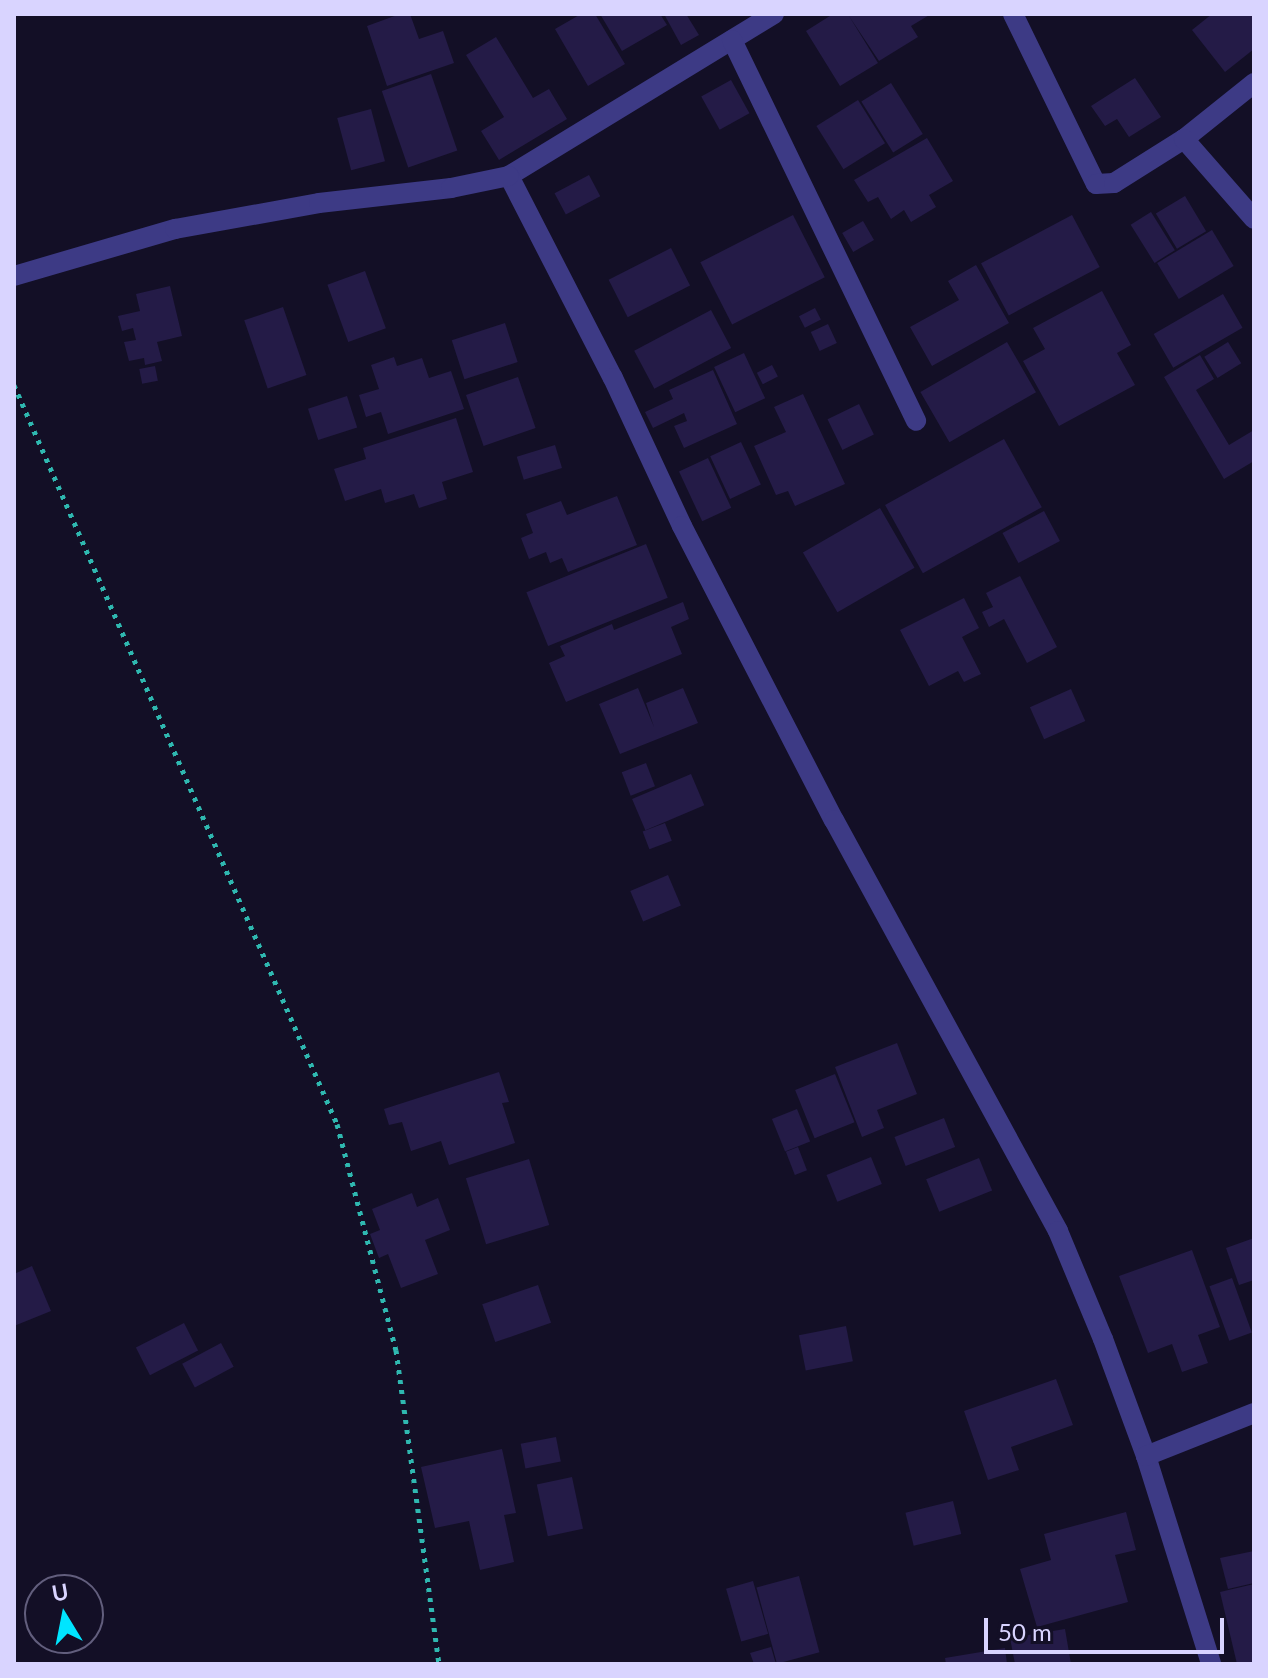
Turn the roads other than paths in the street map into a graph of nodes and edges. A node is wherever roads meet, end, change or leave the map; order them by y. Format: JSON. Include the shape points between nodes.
{"nodes":[{"id":1,"x":774,"y":14,"type":"edge"},
{"id":2,"x":1013,"y":14,"type":"edge"},
{"id":3,"x":732,"y":40,"type":"junction"},
{"id":4,"x":1254,"y":83,"type":"edge"},
{"id":5,"x":1184,"y":139,"type":"junction"},
{"id":6,"x":509,"y":176,"type":"junction"},
{"id":7,"x":1254,"y":219,"type":"edge"},
{"id":8,"x":14,"y":276,"type":"edge"},
{"id":9,"x":916,"y":421,"type":"dead end"},
{"id":10,"x":1254,"y":1413,"type":"edge"},
{"id":11,"x":1146,"y":1456,"type":"junction"},
{"id":12,"x":1211,"y":1664,"type":"edge"}],
"edges":[{"from":1,"to":3,"type":"street"},
{"from":2,"to":5,"type":"street","via":[[1096,184],[1114,183]]},
{"from":3,"to":6,"type":"street"},
{"from":3,"to":9,"type":"street"},
{"from":4,"to":5,"type":"street"},
{"from":5,"to":7,"type":"street"},
{"from":6,"to":8,"type":"street","via":[[175,229]]},
{"from":6,"to":11,"type":"street","via":[[834,820],[1058,1231]]},
{"from":10,"to":11,"type":"street"},
{"from":11,"to":12,"type":"street"}]}
